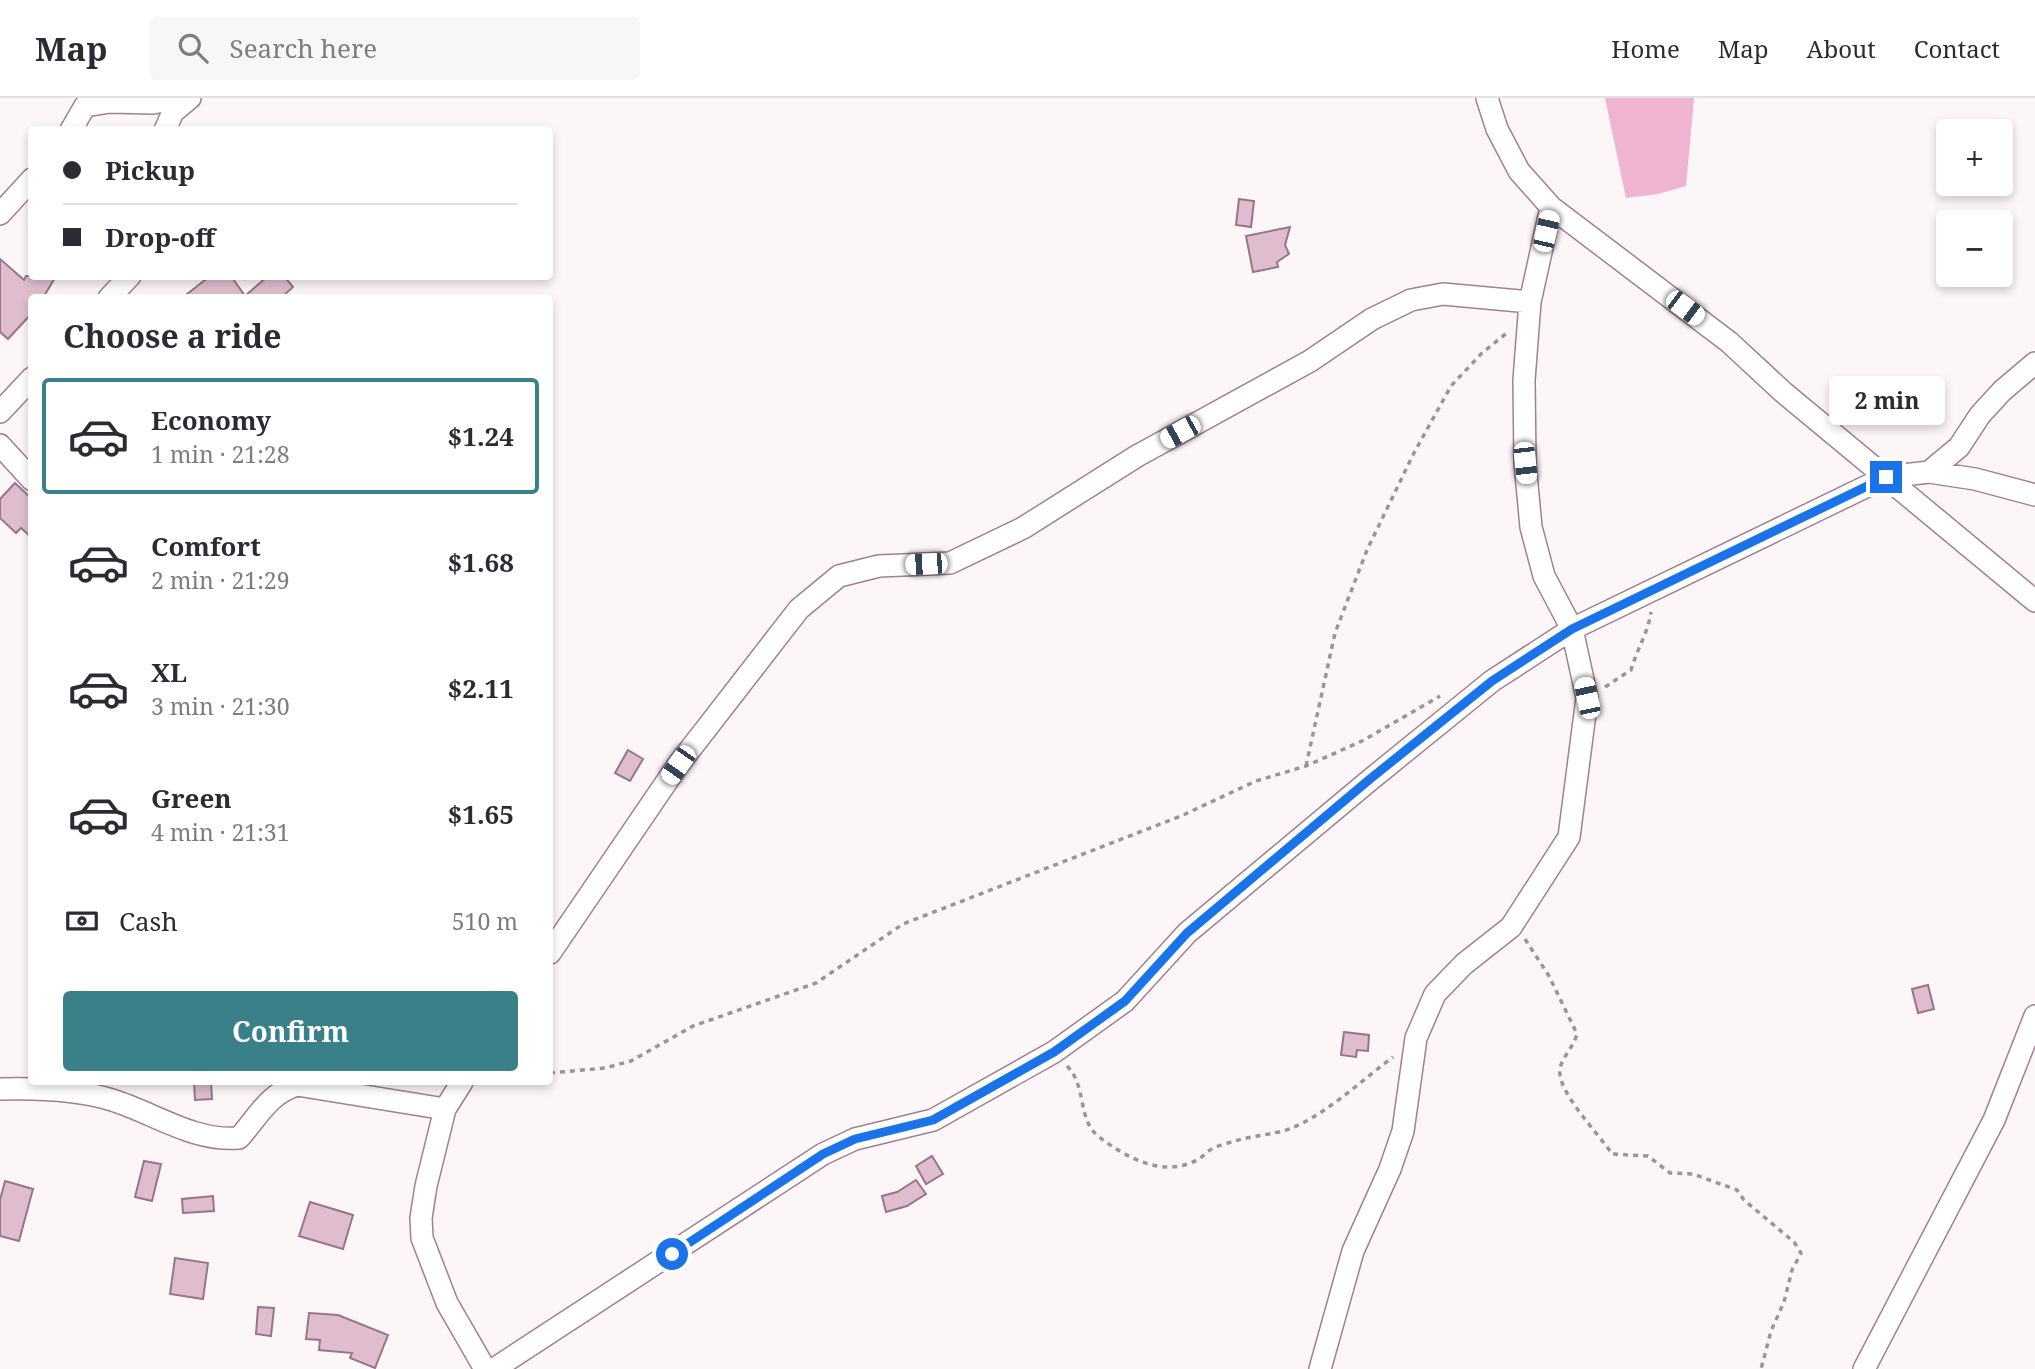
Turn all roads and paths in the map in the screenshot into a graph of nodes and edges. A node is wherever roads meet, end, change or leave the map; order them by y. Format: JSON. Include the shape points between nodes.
{"nodes":[{"id":1,"x":179,"y":98,"type":"edge"},
{"id":2,"x":190,"y":98,"type":"edge"},
{"id":3,"x":1487,"y":98,"type":"edge"},
{"id":4,"x":73,"y":126,"type":"edge"},
{"id":5,"x":167,"y":126,"type":"edge"},
{"id":6,"x":28,"y":182,"type":"edge"},
{"id":7,"x":1551,"y":207,"type":"junction"},
{"id":8,"x":0,"y":214,"type":"edge"},
{"id":9,"x":126,"y":280,"type":"edge"},
{"id":10,"x":113,"y":294,"type":"edge"},
{"id":11,"x":1529,"y":309,"type":"junction"},
{"id":12,"x":2035,"y":363,"type":"edge"},
{"id":13,"x":28,"y":382,"type":"edge"},
{"id":14,"x":0,"y":412,"type":"edge"},
{"id":15,"x":0,"y":445,"type":"edge"},
{"id":16,"x":1929,"y":472,"type":"junction"},
{"id":17,"x":28,"y":476,"type":"edge"},
{"id":18,"x":1886,"y":477,"type":"junction"},
{"id":19,"x":2035,"y":495,"type":"edge"},
{"id":20,"x":1662,"y":584,"type":"junction"},
{"id":21,"x":2035,"y":601,"type":"edge"},
{"id":22,"x":1572,"y":629,"type":"junction"},
{"id":23,"x":1441,"y":695,"type":"dead end"},
{"id":24,"x":1587,"y":698,"type":"junction"},
{"id":25,"x":1306,"y":766,"type":"junction"},
{"id":26,"x":1511,"y":927,"type":"junction"},
{"id":27,"x":553,"y":949,"type":"edge"},
{"id":28,"x":2035,"y":1016,"type":"edge"},
{"id":29,"x":1416,"y":1038,"type":"junction"},
{"id":30,"x":1054,"y":1052,"type":"junction"},
{"id":31,"x":553,"y":1073,"type":"edge"},
{"id":32,"x":460,"y":1085,"type":"edge"},
{"id":33,"x":0,"y":1089,"type":"edge"},
{"id":34,"x":445,"y":1109,"type":"junction"},
{"id":35,"x":485,"y":1369,"type":"edge"},
{"id":36,"x":494,"y":1369,"type":"edge"},
{"id":37,"x":1320,"y":1369,"type":"edge"},
{"id":38,"x":1760,"y":1369,"type":"edge"},
{"id":39,"x":1864,"y":1369,"type":"edge"}],
"edges":[{"from":1,"to":4,"type":"street","via":[[94,103],[85,106]]},
{"from":2,"to":5,"type":"street","via":[[173,113]]},
{"from":3,"to":7,"type":"street","via":[[1519,172]]},
{"from":6,"to":8,"type":"street"},
{"from":7,"to":11,"type":"street"},
{"from":7,"to":18,"type":"street","via":[[1729,342]]},
{"from":9,"to":10,"type":"street"},
{"from":11,"to":22,"type":"street","via":[[1524,449],[1531,527],[1544,576]]},
{"from":11,"to":25,"type":"path","via":[[1451,386],[1414,453],[1367,550],[1335,633]]},
{"from":11,"to":27,"type":"street","via":[[1443,294],[1411,300],[1137,456],[1011,534],[950,563],[879,566],[839,576],[799,609],[678,765]]},
{"from":12,"to":16,"type":"street","via":[[2002,391],[1959,447]]},
{"from":13,"to":14,"type":"street"},
{"from":15,"to":17,"type":"street"},
{"from":16,"to":18,"type":"street"},
{"from":16,"to":19,"type":"street"},
{"from":18,"to":20,"type":"street"},
{"from":18,"to":21,"type":"street"},
{"from":20,"to":22,"type":"street"},
{"from":20,"to":24,"type":"path","via":[[1631,670]]},
{"from":22,"to":24,"type":"street"},
{"from":22,"to":30,"type":"street","via":[[1492,681],[1370,779],[1187,933],[1125,1001]]},
{"from":23,"to":25,"type":"path","via":[[1362,741]]},
{"from":24,"to":26,"type":"street","via":[[1569,837]]},
{"from":25,"to":31,"type":"path","via":[[1256,781],[1181,816],[915,919],[816,983],[694,1026],[631,1061],[605,1069]]},
{"from":26,"to":29,"type":"street","via":[[1435,994]]},
{"from":26,"to":38,"type":"path","via":[[1524,937],[1572,1019],[1577,1034],[1559,1071],[1565,1090],[1612,1154],[1648,1156],[1670,1173],[1693,1174],[1737,1190],[1801,1253]]},
{"from":28,"to":39,"type":"street","via":[[1994,1119]]},
{"from":29,"to":30,"type":"path","via":[[1328,1107],[1293,1127],[1238,1139],[1197,1160],[1170,1167],[1147,1166],[1097,1136],[1085,1118],[1076,1075]]},
{"from":29,"to":37,"type":"street","via":[[1403,1131],[1353,1251]]},
{"from":30,"to":36,"type":"street","via":[[933,1120],[855,1139],[823,1154]]},
{"from":32,"to":34,"type":"street"},
{"from":33,"to":34,"type":"street","via":[[89,1093],[220,1139],[239,1138],[265,1104],[281,1090],[297,1086]]},
{"from":34,"to":35,"type":"street","via":[[426,1186],[422,1238],[447,1303]]}]}
